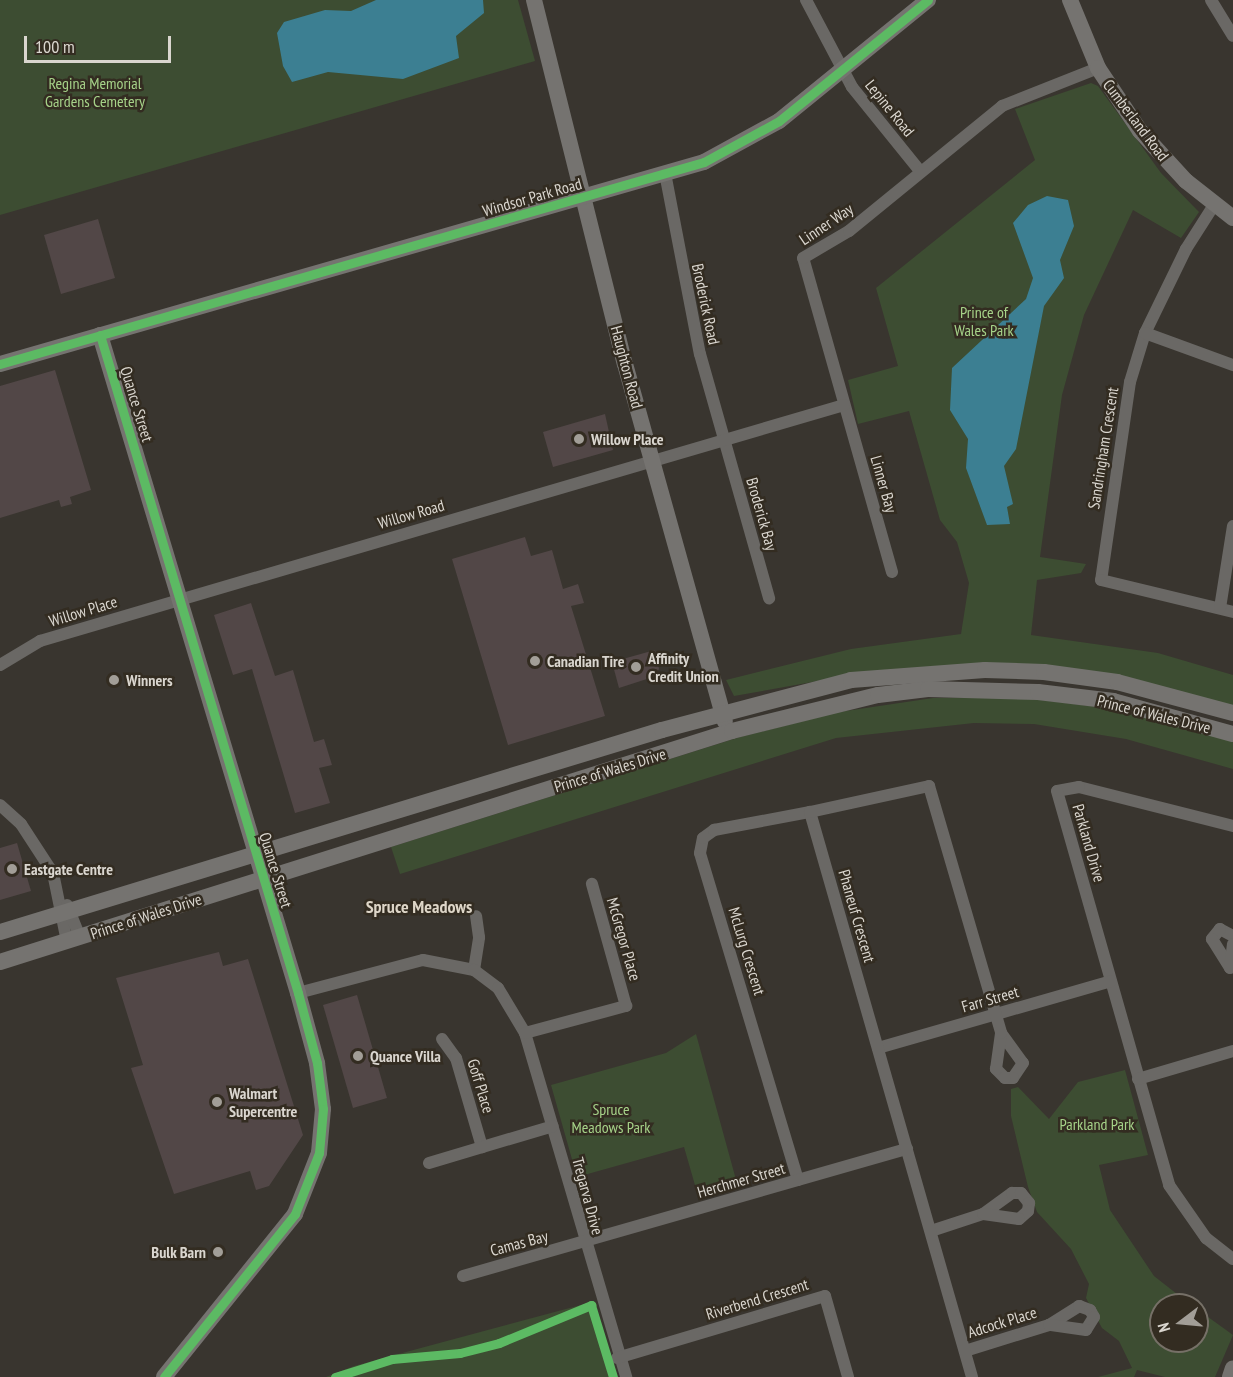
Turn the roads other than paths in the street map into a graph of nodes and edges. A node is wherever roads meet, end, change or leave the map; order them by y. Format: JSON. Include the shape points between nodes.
{"nodes":[{"id":1,"x":534,"y":0,"type":"edge"},
{"id":2,"x":806,"y":0,"type":"edge"},
{"id":3,"x":928,"y":0,"type":"edge"},
{"id":4,"x":1070,"y":0,"type":"edge"},
{"id":5,"x":1211,"y":0,"type":"edge"},
{"id":6,"x":1233,"y":36,"type":"edge"},
{"id":7,"x":1098,"y":68,"type":"junction"},
{"id":8,"x":840,"y":69,"type":"junction"},
{"id":9,"x":920,"y":171,"type":"junction"},
{"id":10,"x":666,"y":173,"type":"junction"},
{"id":11,"x":585,"y":197,"type":"junction"},
{"id":12,"x":1214,"y":205,"type":"junction"},
{"id":13,"x":1233,"y":218,"type":"edge"},
{"id":14,"x":1144,"y":333,"type":"junction"},
{"id":15,"x":100,"y":336,"type":"junction"},
{"id":16,"x":0,"y":364,"type":"edge"},
{"id":17,"x":1233,"y":365,"type":"edge"},
{"id":18,"x":844,"y":405,"type":"junction"},
{"id":19,"x":724,"y":439,"type":"junction"},
{"id":20,"x":652,"y":459,"type":"junction"},
{"id":21,"x":1233,"y":526,"type":"edge"},
{"id":22,"x":892,"y":572,"type":"dead end"},
{"id":23,"x":180,"y":598,"type":"junction"},
{"id":24,"x":769,"y":598,"type":"dead end"},
{"id":25,"x":1220,"y":608,"type":"junction"},
{"id":26,"x":1233,"y":612,"type":"edge"},
{"id":27,"x":0,"y":665,"type":"edge"},
{"id":28,"x":723,"y":712,"type":"junction"},
{"id":29,"x":1233,"y":713,"type":"edge"},
{"id":30,"x":729,"y":732,"type":"junction"},
{"id":31,"x":1233,"y":734,"type":"edge"},
{"id":32,"x":0,"y":805,"type":"edge"},
{"id":33,"x":810,"y":812,"type":"junction"},
{"id":34,"x":1233,"y":826,"type":"edge"},
{"id":35,"x":256,"y":855,"type":"junction"},
{"id":36,"x":263,"y":878,"type":"junction"},
{"id":37,"x":592,"y":884,"type":"dead end"},
{"id":38,"x":64,"y":908,"type":"junction"},
{"id":39,"x":476,"y":916,"type":"dead end"},
{"id":40,"x":0,"y":932,"type":"edge"},
{"id":41,"x":1233,"y":936,"type":"edge"},
{"id":42,"x":74,"y":940,"type":"junction"},
{"id":43,"x":1233,"y":944,"type":"edge"},
{"id":44,"x":0,"y":962,"type":"edge"},
{"id":45,"x":474,"y":970,"type":"junction"},
{"id":46,"x":1232,"y":973,"type":"edge"},
{"id":47,"x":1111,"y":981,"type":"junction"},
{"id":48,"x":298,"y":993,"type":"junction"},
{"id":49,"x":995,"y":1015,"type":"junction"},
{"id":50,"x":525,"y":1033,"type":"junction"},
{"id":51,"x":1001,"y":1033,"type":"dead end"},
{"id":52,"x":441,"y":1040,"type":"dead end"},
{"id":53,"x":878,"y":1048,"type":"junction"},
{"id":54,"x":1233,"y":1051,"type":"edge"},
{"id":55,"x":1138,"y":1078,"type":"junction"},
{"id":56,"x":553,"y":1126,"type":"junction"},
{"id":57,"x":482,"y":1147,"type":"junction"},
{"id":58,"x":907,"y":1149,"type":"junction"},
{"id":59,"x":429,"y":1163,"type":"dead end"},
{"id":60,"x":798,"y":1180,"type":"junction"},
{"id":61,"x":983,"y":1215,"type":"dead end"},
{"id":62,"x":931,"y":1231,"type":"junction"},
{"id":63,"x":584,"y":1242,"type":"junction"},
{"id":64,"x":1233,"y":1259,"type":"edge"},
{"id":65,"x":463,"y":1276,"type":"dead end"},
{"id":66,"x":1048,"y":1325,"type":"dead end"},
{"id":67,"x":965,"y":1351,"type":"junction"},
{"id":68,"x":617,"y":1358,"type":"junction"},
{"id":69,"x":1233,"y":1368,"type":"edge"},
{"id":70,"x":164,"y":1377,"type":"edge"},
{"id":71,"x":626,"y":1377,"type":"edge"},
{"id":72,"x":848,"y":1377,"type":"edge"},
{"id":73,"x":972,"y":1377,"type":"edge"},
{"id":74,"x":1230,"y":1377,"type":"edge"}],
"edges":[{"from":1,"to":11,"type":"street","name":"Haughton Road"},
{"from":2,"to":8,"type":"street","name":"Lepine Road"},
{"from":3,"to":8,"type":"street","name":"Windsor Park Road"},
{"from":4,"to":7,"type":"street","name":"Cumberland Road"},
{"from":5,"to":6,"type":"street"},
{"from":7,"to":9,"type":"street","name":"Linner Way","via":[[1002,106]]},
{"from":7,"to":12,"type":"street","name":"Cumberland Road","via":[[1149,142]]},
{"from":8,"to":9,"type":"street","name":"Lepine Road"},
{"from":8,"to":10,"type":"street","name":"Windsor Park Road","via":[[752,139]]},
{"from":9,"to":18,"type":"street","name":"Linner Way","via":[[849,231],[803,258]]},
{"from":10,"to":11,"type":"street","name":"Windsor Park Road"},
{"from":10,"to":19,"type":"street","name":"Broderick Road","via":[[694,328]]},
{"from":11,"to":15,"type":"street","name":"Windsor Park Road"},
{"from":11,"to":20,"type":"street","name":"Haughton Road"},
{"from":12,"to":13,"type":"street","name":"Cumberland Road"},
{"from":12,"to":14,"type":"street","name":"Sandringham Crescent","via":[[1186,249]]},
{"from":14,"to":17,"type":"street"},
{"from":14,"to":25,"type":"street","name":"Sandringham Crescent","via":[[1130,382],[1101,580]]},
{"from":15,"to":16,"type":"street","name":"Windsor Park Road"},
{"from":15,"to":23,"type":"street","name":"Quance Street"},
{"from":18,"to":19,"type":"street"},
{"from":18,"to":22,"type":"street","name":"Linner Bay"},
{"from":19,"to":20,"type":"street"},
{"from":19,"to":24,"type":"street","name":"Broderick Bay"},
{"from":20,"to":23,"type":"street","name":"Willow Road"},
{"from":20,"to":28,"type":"street","name":"Haughton Road"},
{"from":21,"to":25,"type":"street"},
{"from":23,"to":27,"type":"street","name":"Willow Place","via":[[40,641]]},
{"from":23,"to":35,"type":"street","name":"Quance Street"},
{"from":25,"to":26,"type":"street","name":"Sandringham Crescent"},
{"from":28,"to":29,"type":"street","name":"Prince of Wales Drive","via":[[851,680],[985,670],[1117,682]]},
{"from":28,"to":30,"type":"street","name":"Haughton Road"},
{"from":28,"to":35,"type":"street","name":"Prince of Wales Drive"},
{"from":30,"to":31,"type":"street","name":"Prince of Wales Drive","via":[[878,695],[986,689],[1113,701]]},
{"from":30,"to":36,"type":"street","name":"Prince of Wales Drive"},
{"from":32,"to":38,"type":"street","via":[[44,855]]},
{"from":33,"to":49,"type":"street","via":[[929,786]]},
{"from":33,"to":53,"type":"street","name":"Phaneuf Crescent"},
{"from":33,"to":60,"type":"street","name":"McLurg Crescent","via":[[714,830],[703,838],[700,853]]},
{"from":34,"to":47,"type":"street","name":"Parkland Drive","via":[[1079,787],[1058,791]]},
{"from":35,"to":36,"type":"street","name":"Quance Street"},
{"from":35,"to":38,"type":"street","name":"Prince of Wales Drive"},
{"from":36,"to":42,"type":"street","name":"Prince of Wales Drive"},
{"from":36,"to":48,"type":"street","name":"Quance Street"},
{"from":37,"to":50,"type":"street","name":"McGregor Place","via":[[626,1006]]},
{"from":38,"to":40,"type":"street","name":"Prince of Wales Drive"},
{"from":38,"to":42,"type":"street"},
{"from":39,"to":45,"type":"street","via":[[479,937]]},
{"from":41,"to":46,"type":"street","via":[[1220,928],[1212,939]]},
{"from":42,"to":44,"type":"street","name":"Prince of Wales Drive"},
{"from":43,"to":46,"type":"street"},
{"from":45,"to":48,"type":"street","name":"Tregarva Drive","via":[[423,960]]},
{"from":45,"to":50,"type":"street","name":"Tregarva Drive","via":[[498,988]]},
{"from":47,"to":49,"type":"street","name":"Farr Street"},
{"from":47,"to":55,"type":"street","name":"Parkland Drive"},
{"from":48,"to":70,"type":"street","name":"Quance Street","via":[[322,1087],[322,1132],[313,1176],[284,1230]]},
{"from":49,"to":51,"type":"street"},
{"from":49,"to":53,"type":"street","name":"Farr Street"},
{"from":50,"to":56,"type":"street","name":"Tregarva Drive"},
{"from":52,"to":57,"type":"street","name":"Goff Place","via":[[456,1059]]},
{"from":53,"to":58,"type":"street","name":"Phaneuf Crescent"},
{"from":54,"to":55,"type":"street"},
{"from":55,"to":64,"type":"street","name":"Parkland Drive","via":[[1169,1185],[1206,1238]]},
{"from":56,"to":57,"type":"street"},
{"from":56,"to":63,"type":"street","name":"Tregarva Drive"},
{"from":57,"to":59,"type":"street"},
{"from":58,"to":60,"type":"street","name":"Herchmer Street"},
{"from":58,"to":62,"type":"street","name":"Phaneuf Crescent"},
{"from":60,"to":63,"type":"street","name":"Herchmer Street"},
{"from":61,"to":62,"type":"street"},
{"from":62,"to":67,"type":"street","name":"Phaneuf Crescent"},
{"from":63,"to":65,"type":"street","name":"Camas Bay"},
{"from":63,"to":68,"type":"street","name":"Tregarva Drive"},
{"from":66,"to":67,"type":"street","name":"Adcock Place"},
{"from":67,"to":73,"type":"street","name":"Phaneuf Crescent"},
{"from":68,"to":71,"type":"street","name":"Tregarva Drive"},
{"from":68,"to":72,"type":"street","name":"Riverbend Crescent","via":[[825,1296]]},
{"from":69,"to":74,"type":"street"}]}
